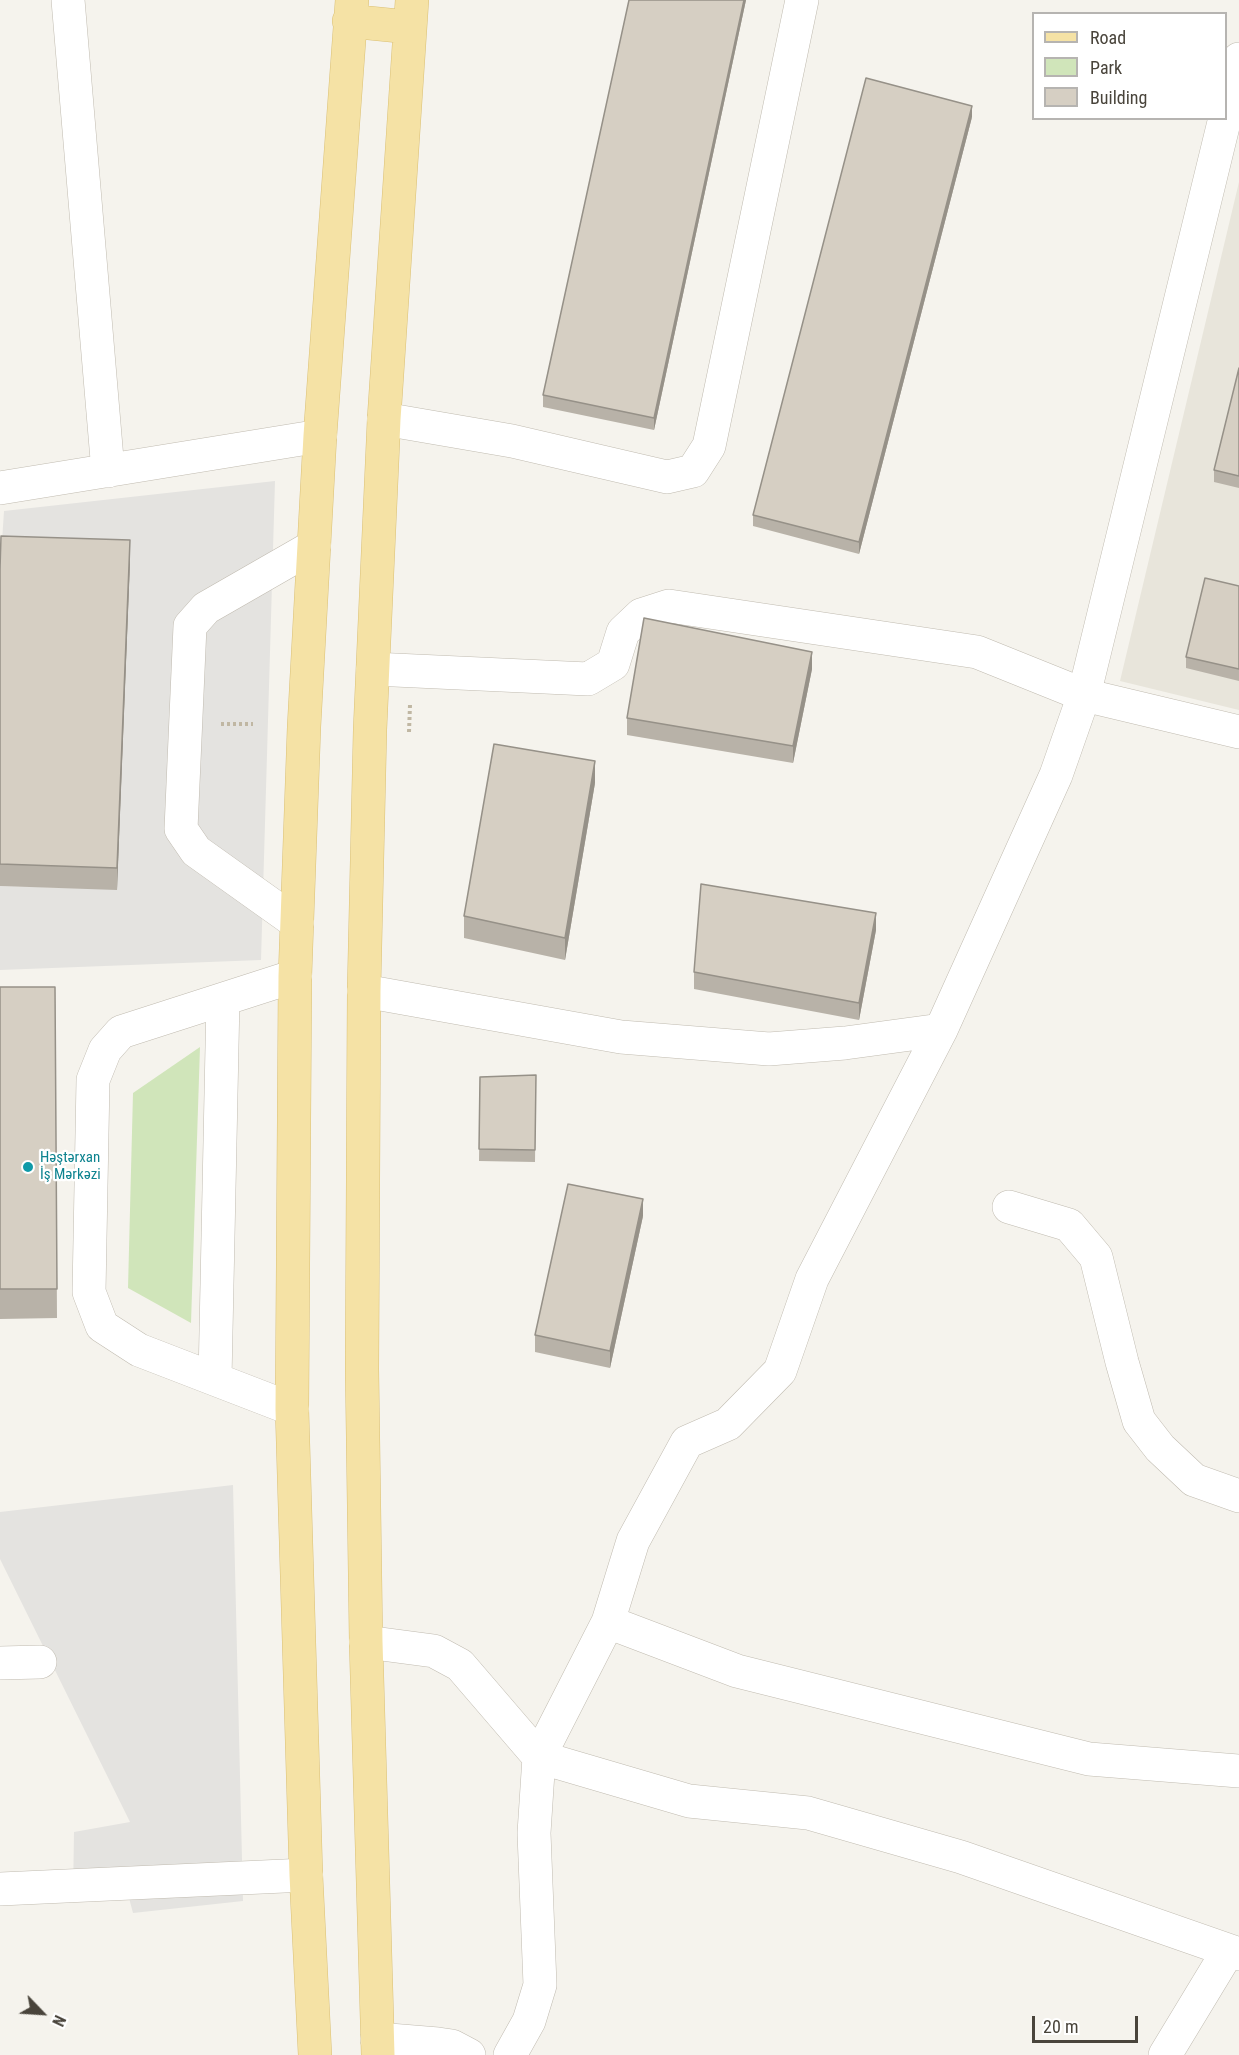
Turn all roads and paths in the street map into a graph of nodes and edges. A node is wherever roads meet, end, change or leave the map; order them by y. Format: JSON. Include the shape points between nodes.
{"nodes":[{"id":1,"x":68,"y":0,"type":"edge"},
{"id":2,"x":802,"y":0,"type":"edge"},
{"id":3,"x":350,"y":11,"type":"edge"},
{"id":4,"x":411,"y":14,"type":"edge"},
{"id":5,"x":1239,"y":59,"type":"edge"},
{"id":6,"x":1227,"y":109,"type":"edge"},
{"id":7,"x":1224,"y":120,"type":"edge"},
{"id":8,"x":384,"y":419,"type":"junction"},
{"id":9,"x":320,"y":436,"type":"junction"},
{"id":10,"x":108,"y":471,"type":"junction"},
{"id":11,"x":0,"y":488,"type":"edge"},
{"id":12,"x":314,"y":546,"type":"junction"},
{"id":13,"x":373,"y":669,"type":"junction"},
{"id":14,"x":1084,"y":695,"type":"junction"},
{"id":15,"x":1239,"y":732,"type":"edge"},
{"id":16,"x":297,"y":923,"type":"junction"},
{"id":17,"x":296,"y":976,"type":"junction"},
{"id":18,"x":364,"y":991,"type":"junction"},
{"id":19,"x":223,"y":999,"type":"junction"},
{"id":20,"x":940,"y":1030,"type":"junction"},
{"id":21,"x":1009,"y":1207,"type":"dead end"},
{"id":22,"x":215,"y":1379,"type":"junction"},
{"id":23,"x":292,"y":1409,"type":"junction"},
{"id":24,"x":1239,"y":1496,"type":"edge"},
{"id":25,"x":608,"y":1622,"type":"junction"},
{"id":26,"x":366,"y":1642,"type":"junction"},
{"id":27,"x":40,"y":1662,"type":"dead end"},
{"id":28,"x":0,"y":1663,"type":"edge"},
{"id":29,"x":539,"y":1757,"type":"junction"},
{"id":30,"x":1239,"y":1771,"type":"edge"},
{"id":31,"x":306,"y":1875,"type":"junction"},
{"id":32,"x":0,"y":1889,"type":"edge"},
{"id":33,"x":1234,"y":1952,"type":"edge"},
{"id":34,"x":377,"y":2047,"type":"edge"},
{"id":35,"x":315,"y":2055,"type":"edge"},
{"id":36,"x":469,"y":2055,"type":"edge"},
{"id":37,"x":510,"y":2055,"type":"edge"},
{"id":38,"x":1165,"y":2055,"type":"edge"}],
"edges":[{"from":1,"to":10,"type":"street"},
{"from":2,"to":8,"type":"street","via":[[709,446],[693,471],[667,477],[512,441]]},
{"from":3,"to":4,"type":"main road"},
{"from":3,"to":9,"type":"main road"},
{"from":4,"to":8,"type":"main road"},
{"from":5,"to":6,"type":"street"},
{"from":7,"to":14,"type":"street"},
{"from":8,"to":13,"type":"main road"},
{"from":9,"to":10,"type":"street"},
{"from":9,"to":12,"type":"main road"},
{"from":10,"to":11,"type":"street"},
{"from":12,"to":16,"type":"main road"},
{"from":12,"to":16,"type":"street","via":[[206,608],[190,626],[181,829],[196,850]]},
{"from":13,"to":14,"type":"street","via":[[588,679],[613,664],[623,632],[641,615],[669,606],[977,652]]},
{"from":13,"to":18,"type":"main road"},
{"from":14,"to":15,"type":"street"},
{"from":14,"to":20,"type":"street","via":[[1056,775]]},
{"from":16,"to":17,"type":"main road"},
{"from":17,"to":19,"type":"street"},
{"from":17,"to":23,"type":"main road"},
{"from":18,"to":20,"type":"street","via":[[621,1037],[758,1048],[845,1043]]},
{"from":18,"to":26,"type":"main road","via":[[362,1369]]},
{"from":19,"to":22,"type":"street"},
{"from":19,"to":22,"type":"street","via":[[122,1032],[105,1050],[93,1080],[89,1292],[102,1326],[139,1350]]},
{"from":20,"to":25,"type":"street","via":[[812,1279],[780,1371],[728,1424],[687,1442],[633,1541]]},
{"from":21,"to":24,"type":"street","via":[[1069,1225],[1096,1257],[1139,1420],[1160,1448],[1194,1480]]},
{"from":22,"to":23,"type":"street"},
{"from":23,"to":31,"type":"main road"},
{"from":25,"to":29,"type":"street"},
{"from":25,"to":30,"type":"street","via":[[737,1671],[1089,1759]]},
{"from":26,"to":29,"type":"street","via":[[434,1651],[460,1665]]},
{"from":26,"to":34,"type":"main road"},
{"from":27,"to":28,"type":"street"},
{"from":29,"to":33,"type":"street","via":[[690,1801],[808,1813],[961,1857]]},
{"from":29,"to":37,"type":"street","via":[[534,1833],[540,1985],[529,2021]]},
{"from":31,"to":32,"type":"street"},
{"from":31,"to":35,"type":"main road"},
{"from":33,"to":38,"type":"street"},
{"from":34,"to":36,"type":"street","via":[[438,2044]]}]}
